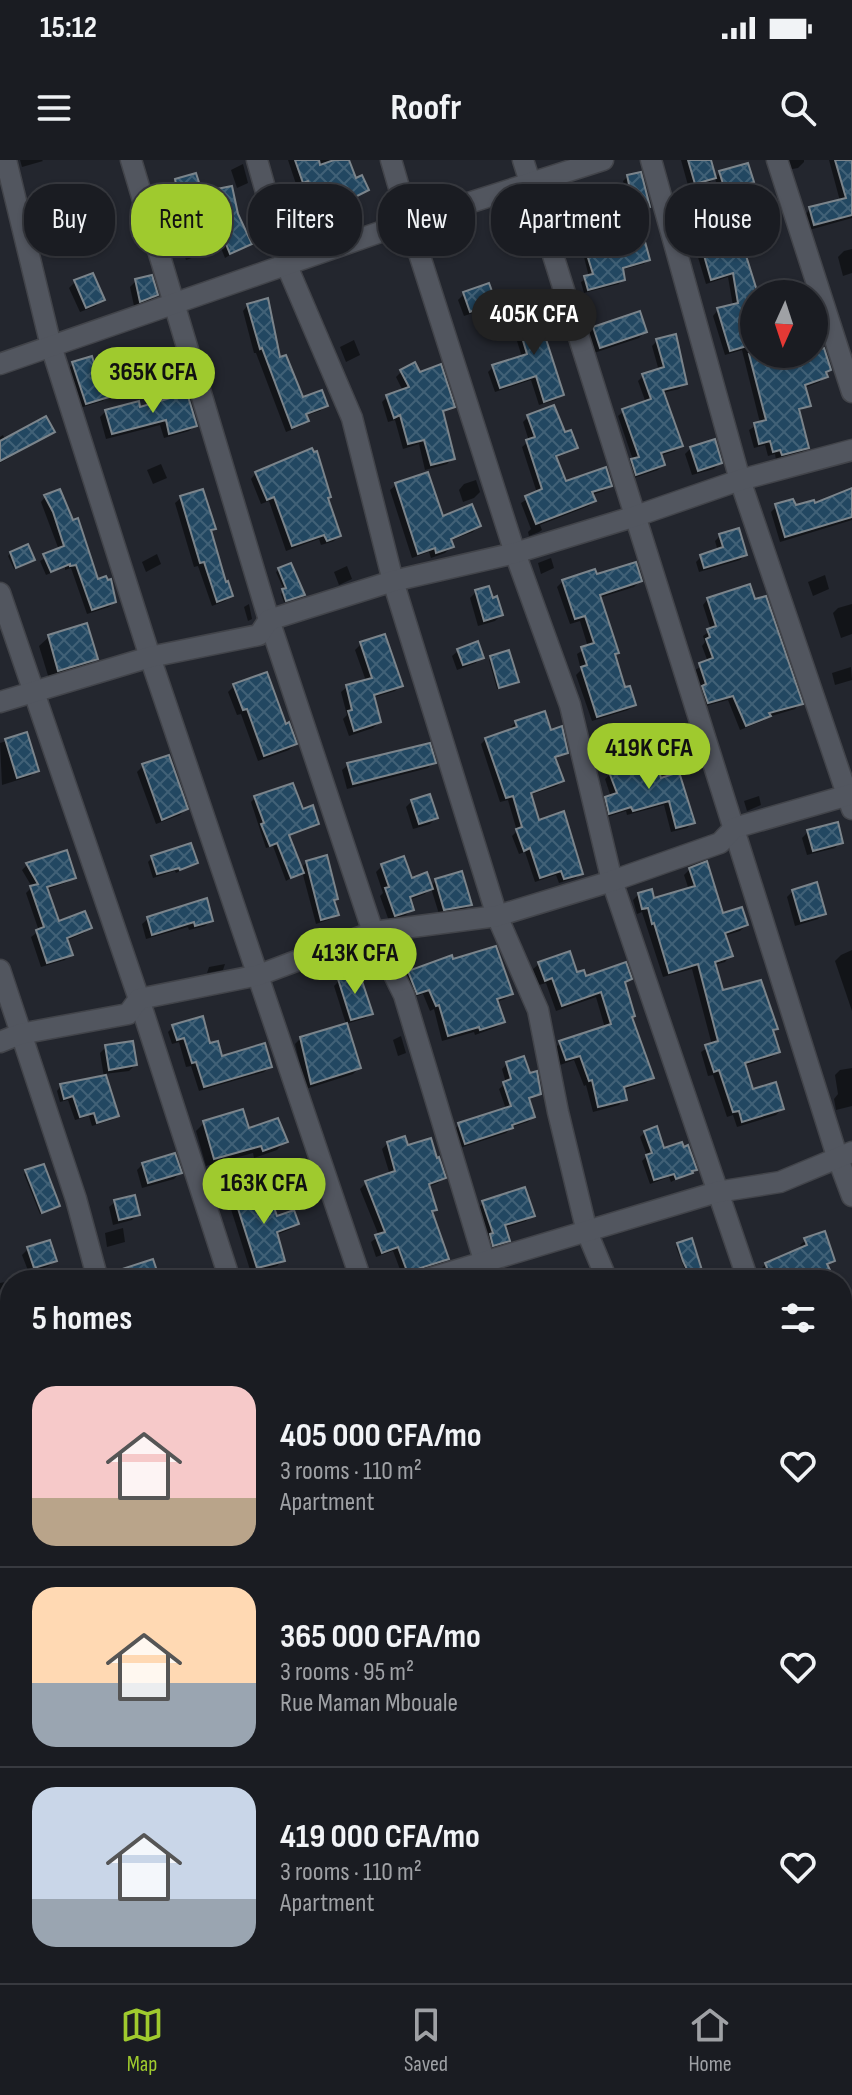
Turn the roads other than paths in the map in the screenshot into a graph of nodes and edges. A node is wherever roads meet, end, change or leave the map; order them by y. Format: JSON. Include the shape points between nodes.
{"nodes":[{"id":1,"x":6,"y":160,"type":"edge"},
{"id":2,"x":131,"y":160,"type":"edge"},
{"id":3,"x":257,"y":160,"type":"edge"},
{"id":4,"x":391,"y":160,"type":"edge"},
{"id":5,"x":523,"y":160,"type":"edge"},
{"id":6,"x":603,"y":160,"type":"edge"},
{"id":7,"x":651,"y":160,"type":"edge"},
{"id":8,"x":777,"y":160,"type":"edge"},
{"id":9,"x":398,"y":184,"type":"edge"},
{"id":10,"x":530,"y":184,"type":"edge"},
{"id":11,"x":533,"y":184,"type":"edge"},
{"id":12,"x":378,"y":233,"type":"edge"},
{"id":13,"x":420,"y":256,"type":"edge"},
{"id":14,"x":553,"y":256,"type":"edge"},
{"id":15,"x":287,"y":266,"type":"junction"},
{"id":16,"x":172,"y":304,"type":"junction"},
{"id":17,"x":51,"y":346,"type":"junction"},
{"id":18,"x":0,"y":364,"type":"edge"},
{"id":19,"x":852,"y":392,"type":"edge"},
{"id":20,"x":852,"y":450,"type":"edge"},
{"id":21,"x":740,"y":480,"type":"junction"},
{"id":22,"x":636,"y":516,"type":"junction"},
{"id":23,"x":515,"y":553,"type":"junction"},
{"id":24,"x":393,"y":581,"type":"junction"},
{"id":25,"x":0,"y":593,"type":"edge"},
{"id":26,"x":269,"y":620,"type":"junction"},
{"id":27,"x":150,"y":657,"type":"junction"},
{"id":28,"x":34,"y":692,"type":"junction"},
{"id":29,"x":0,"y":702,"type":"edge"},
{"id":30,"x":850,"y":799,"type":"edge"},
{"id":31,"x":734,"y":828,"type":"junction"},
{"id":32,"x":612,"y":881,"type":"junction"},
{"id":33,"x":497,"y":916,"type":"junction"},
{"id":34,"x":373,"y":932,"type":"junction"},
{"id":35,"x":0,"y":970,"type":"edge"},
{"id":36,"x":259,"y":975,"type":"junction"},
{"id":37,"x":139,"y":999,"type":"junction"},
{"id":38,"x":20,"y":1034,"type":"junction"},
{"id":39,"x":0,"y":1042,"type":"edge"},
{"id":40,"x":844,"y":1154,"type":"edge"},
{"id":41,"x":717,"y":1192,"type":"junction"},
{"id":42,"x":852,"y":1196,"type":"edge"},
{"id":43,"x":587,"y":1232,"type":"junction"},
{"id":44,"x":95,"y":1270,"type":"edge"},
{"id":45,"x":227,"y":1270,"type":"edge"},
{"id":46,"x":358,"y":1270,"type":"edge"},
{"id":47,"x":487,"y":1270,"type":"edge"},
{"id":48,"x":490,"y":1270,"type":"edge"},
{"id":49,"x":603,"y":1270,"type":"edge"},
{"id":50,"x":744,"y":1270,"type":"edge"}],
"edges":[{"from":1,"to":17,"type":"street"},
{"from":2,"to":16,"type":"street"},
{"from":3,"to":15,"type":"street"},
{"from":4,"to":9,"type":"street"},
{"from":5,"to":10,"type":"street"},
{"from":6,"to":11,"type":"street"},
{"from":7,"to":21,"type":"street"},
{"from":8,"to":19,"type":"street"},
{"from":12,"to":15,"type":"street"},
{"from":13,"to":23,"type":"street"},
{"from":14,"to":22,"type":"street"},
{"from":15,"to":16,"type":"street"},
{"from":15,"to":24,"type":"street","via":[[352,418]]},
{"from":16,"to":17,"type":"street"},
{"from":16,"to":26,"type":"street"},
{"from":17,"to":18,"type":"street"},
{"from":17,"to":27,"type":"street"},
{"from":20,"to":21,"type":"street"},
{"from":21,"to":22,"type":"street"},
{"from":21,"to":30,"type":"street"},
{"from":22,"to":23,"type":"street"},
{"from":22,"to":31,"type":"street"},
{"from":23,"to":24,"type":"street"},
{"from":23,"to":32,"type":"street","via":[[570,705]]},
{"from":24,"to":26,"type":"street"},
{"from":24,"to":33,"type":"street"},
{"from":25,"to":28,"type":"street"},
{"from":26,"to":27,"type":"street","via":[[259,635]]},
{"from":26,"to":34,"type":"street"},
{"from":27,"to":28,"type":"street"},
{"from":27,"to":36,"type":"street"},
{"from":28,"to":29,"type":"street"},
{"from":28,"to":37,"type":"street"},
{"from":30,"to":31,"type":"street"},
{"from":31,"to":32,"type":"street","via":[[720,843]]},
{"from":31,"to":40,"type":"street"},
{"from":32,"to":33,"type":"street"},
{"from":32,"to":41,"type":"street"},
{"from":33,"to":34,"type":"street"},
{"from":33,"to":43,"type":"street","via":[[538,1010]]},
{"from":34,"to":36,"type":"street"},
{"from":34,"to":47,"type":"street","via":[[404,995]]},
{"from":35,"to":38,"type":"street"},
{"from":36,"to":37,"type":"street"},
{"from":36,"to":46,"type":"street"},
{"from":37,"to":38,"type":"street","via":[[128,1014]]},
{"from":37,"to":45,"type":"street"},
{"from":38,"to":39,"type":"street"},
{"from":38,"to":44,"type":"street"},
{"from":40,"to":41,"type":"street","via":[[780,1182]]},
{"from":40,"to":42,"type":"street"},
{"from":41,"to":43,"type":"street"},
{"from":41,"to":50,"type":"street"},
{"from":43,"to":48,"type":"street"},
{"from":43,"to":49,"type":"street"}]}
